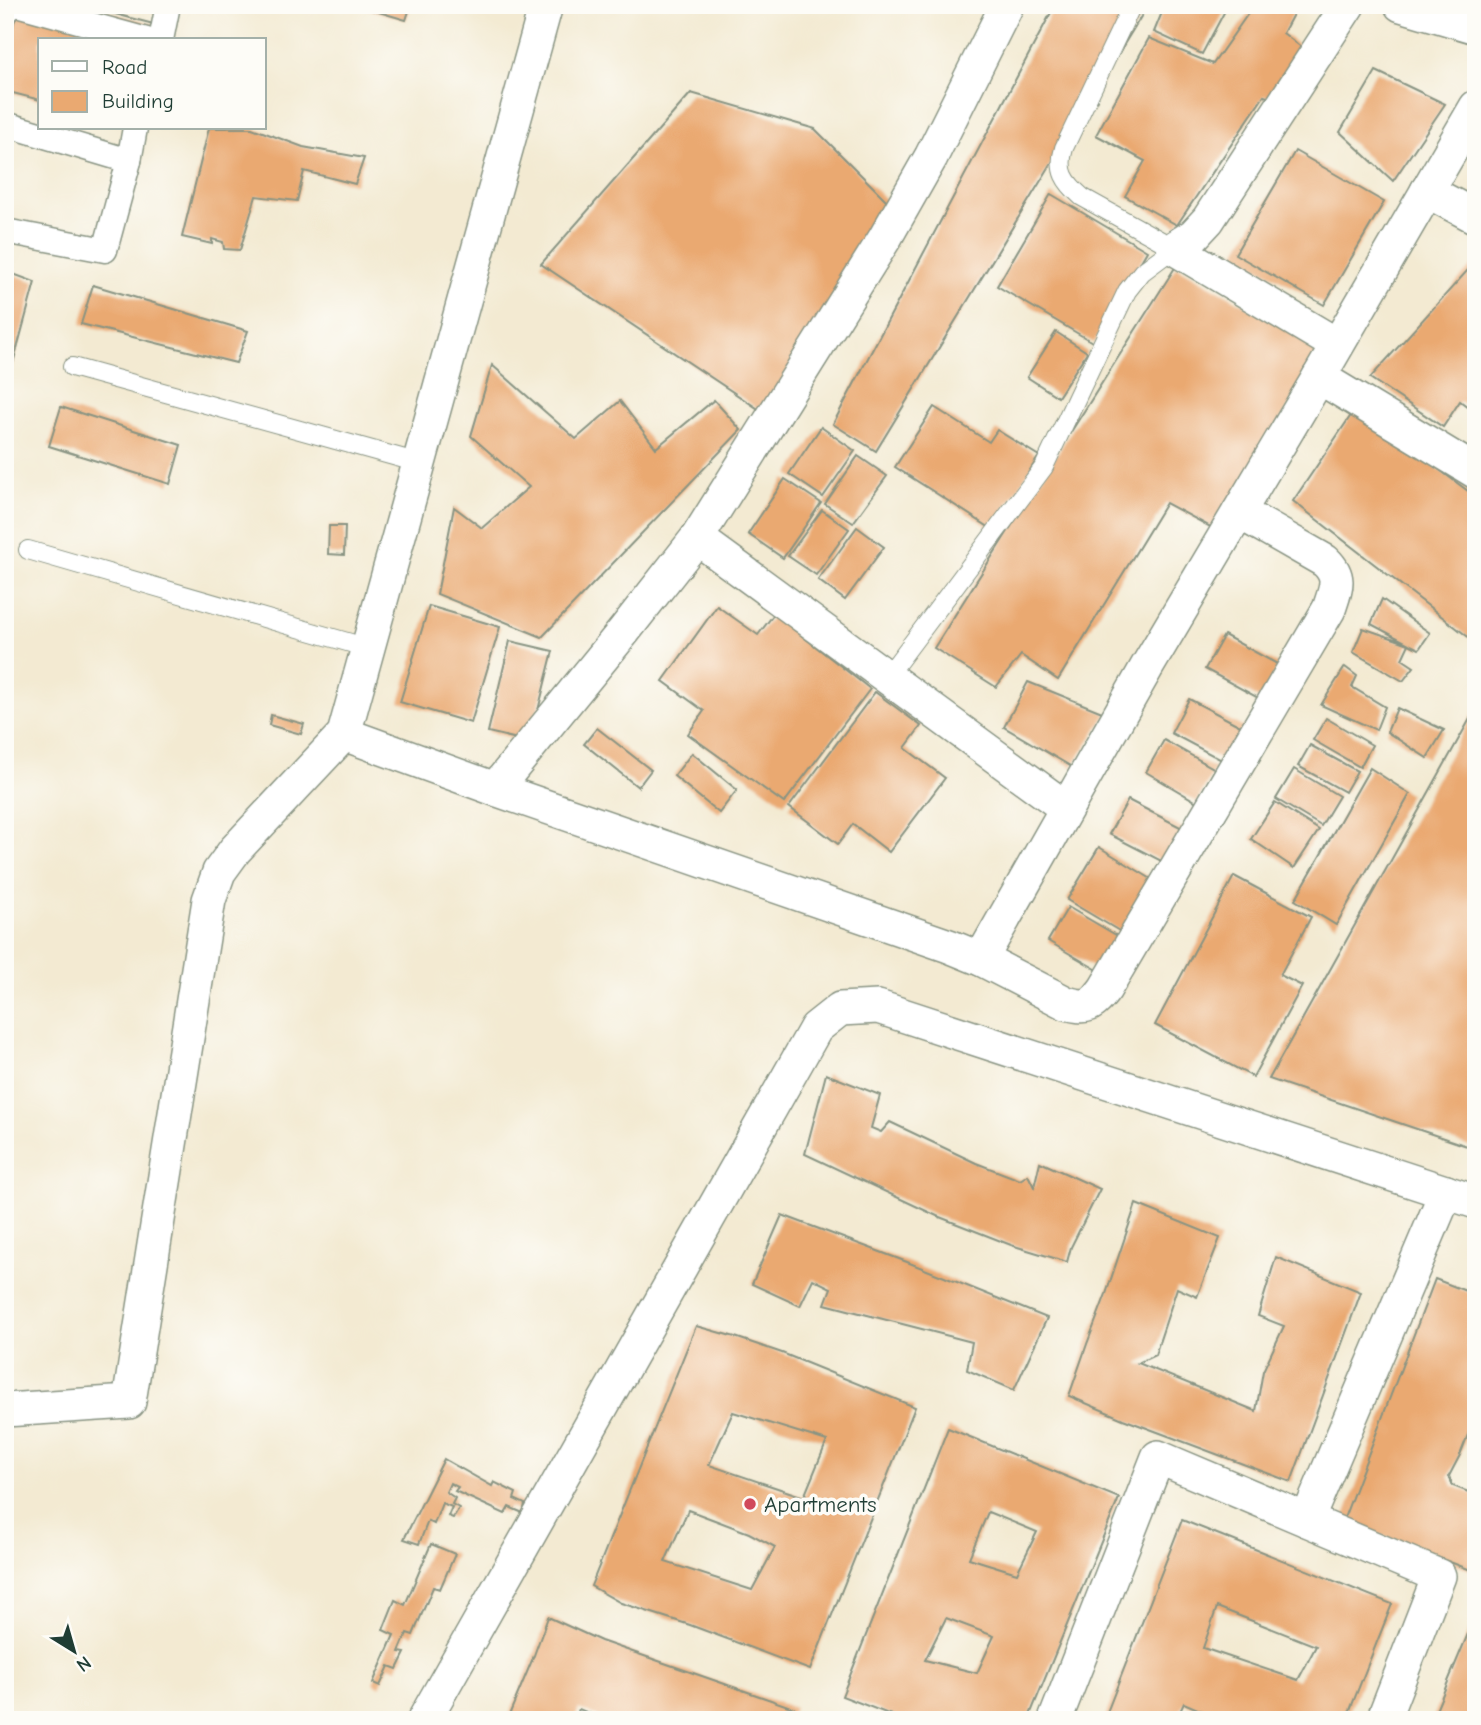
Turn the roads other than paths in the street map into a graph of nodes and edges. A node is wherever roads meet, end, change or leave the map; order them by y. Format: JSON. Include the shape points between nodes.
{"nodes":[{"id":1,"x":20,"y":5,"type":"edge"},
{"id":2,"x":168,"y":5,"type":"edge"},
{"id":3,"x":546,"y":5,"type":"edge"},
{"id":4,"x":1007,"y":5,"type":"edge"},
{"id":5,"x":1132,"y":5,"type":"edge"},
{"id":6,"x":1348,"y":5,"type":"edge"},
{"id":7,"x":1401,"y":5,"type":"edge"},
{"id":8,"x":1476,"y":27,"type":"edge"},
{"id":9,"x":140,"y":38,"type":"edge"},
{"id":10,"x":161,"y":38,"type":"edge"},
{"id":11,"x":1476,"y":107,"type":"edge"},
{"id":12,"x":5,"y":124,"type":"edge"},
{"id":13,"x":135,"y":130,"type":"edge"},
{"id":14,"x":130,"y":161,"type":"junction"},
{"id":15,"x":1427,"y":191,"type":"junction"},
{"id":16,"x":1476,"y":217,"type":"edge"},
{"id":17,"x":5,"y":231,"type":"edge"},
{"id":18,"x":1174,"y":248,"type":"junction"},
{"id":19,"x":1337,"y":345,"type":"junction"},
{"id":20,"x":72,"y":367,"type":"dead end"},
{"id":21,"x":1319,"y":377,"type":"junction"},
{"id":22,"x":419,"y":463,"type":"junction"},
{"id":23,"x":1476,"y":472,"type":"edge"},
{"id":24,"x":1239,"y":512,"type":"junction"},
{"id":25,"x":697,"y":538,"type":"junction"},
{"id":26,"x":27,"y":550,"type":"dead end"},
{"id":27,"x":368,"y":648,"type":"junction"},
{"id":28,"x":886,"y":678,"type":"junction"},
{"id":29,"x":344,"y":734,"type":"junction"},
{"id":30,"x":495,"y":789,"type":"junction"},
{"id":31,"x":1066,"y":808,"type":"junction"},
{"id":32,"x":981,"y":959,"type":"junction"},
{"id":33,"x":1461,"y":1197,"type":"edge"},
{"id":34,"x":5,"y":1410,"type":"edge"},
{"id":35,"x":1307,"y":1520,"type":"junction"},
{"id":36,"x":424,"y":1720,"type":"edge"},
{"id":37,"x":1055,"y":1720,"type":"edge"},
{"id":38,"x":1383,"y":1720,"type":"edge"}],
"edges":[{"from":1,"to":9,"type":"street"},
{"from":2,"to":10,"type":"street"},
{"from":3,"to":22,"type":"street"},
{"from":4,"to":25,"type":"street","via":[[885,238]]},
{"from":5,"to":18,"type":"lane","via":[[1064,148],[1061,169],[1082,197]]},
{"from":6,"to":18,"type":"street","via":[[1208,220]]},
{"from":7,"to":8,"type":"street"},
{"from":11,"to":15,"type":"street"},
{"from":12,"to":14,"type":"street"},
{"from":13,"to":14,"type":"street"},
{"from":14,"to":17,"type":"street","via":[[105,250]]},
{"from":15,"to":16,"type":"street"},
{"from":15,"to":19,"type":"street"},
{"from":18,"to":19,"type":"street"},
{"from":18,"to":28,"type":"lane","via":[[1127,290],[1044,467]]},
{"from":19,"to":21,"type":"street"},
{"from":20,"to":22,"type":"lane"},
{"from":21,"to":23,"type":"street"},
{"from":21,"to":24,"type":"street"},
{"from":22,"to":27,"type":"street"},
{"from":24,"to":31,"type":"street"},
{"from":24,"to":32,"type":"street","via":[[1333,568],[1336,576],[1329,609],[1095,1002],[1087,1006],[1066,1003]]},
{"from":25,"to":28,"type":"street"},
{"from":25,"to":30,"type":"street"},
{"from":26,"to":27,"type":"lane"},
{"from":27,"to":29,"type":"street"},
{"from":28,"to":31,"type":"street"},
{"from":29,"to":30,"type":"street"},
{"from":29,"to":34,"type":"street","via":[[235,850],[219,872],[209,900],[129,1402]]},
{"from":30,"to":32,"type":"street"},
{"from":31,"to":32,"type":"street"},
{"from":33,"to":35,"type":"street"},
{"from":33,"to":36,"type":"street","via":[[878,1007],[840,1009],[816,1028]]},
{"from":35,"to":37,"type":"street","via":[[1158,1457]]},
{"from":35,"to":38,"type":"street","via":[[1439,1576]]}]}
